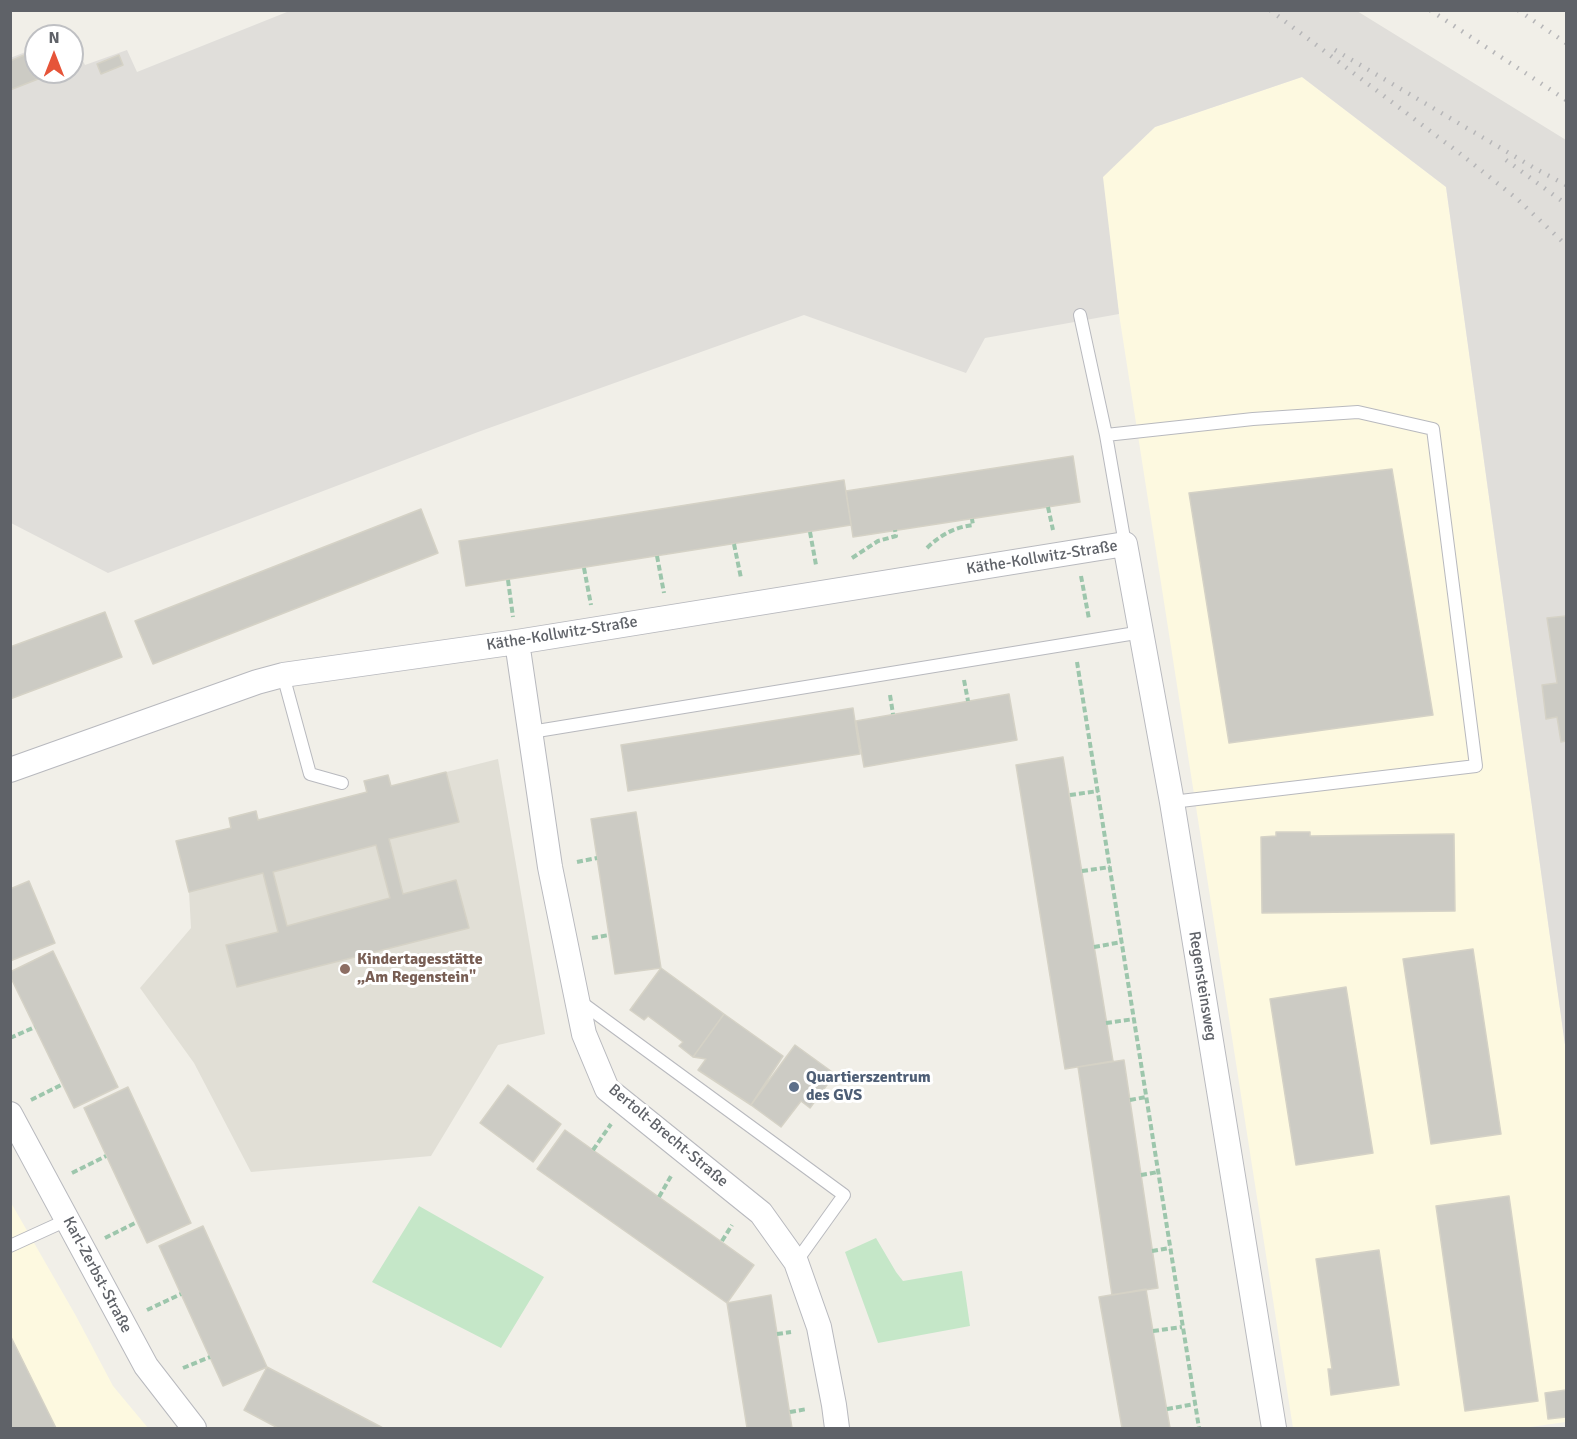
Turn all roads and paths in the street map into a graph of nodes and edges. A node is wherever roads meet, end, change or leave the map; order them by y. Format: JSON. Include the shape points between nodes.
{"nodes":[{"id":1,"x":1080,"y":315,"type":"dead end"},
{"id":2,"x":1106,"y":435,"type":"junction"},
{"id":3,"x":972,"y":519,"type":"dead end"},
{"id":4,"x":895,"y":530,"type":"dead end"},
{"id":5,"x":810,"y":532,"type":"dead end"},
{"id":6,"x":734,"y":544,"type":"dead end"},
{"id":7,"x":1125,"y":544,"type":"junction"},
{"id":8,"x":813,"y":546,"type":"dead end"},
{"id":9,"x":1077,"y":552,"type":"junction"},
{"id":10,"x":657,"y":556,"type":"dead end"},
{"id":11,"x":737,"y":558,"type":"dead end"},
{"id":12,"x":584,"y":568,"type":"dead end"},
{"id":13,"x":660,"y":569,"type":"dead end"},
{"id":14,"x":929,"y":576,"type":"junction"},
{"id":15,"x":508,"y":580,"type":"dead end"},
{"id":16,"x":586,"y":581,"type":"dead end"},
{"id":17,"x":851,"y":588,"type":"junction"},
{"id":18,"x":510,"y":594,"type":"dead end"},
{"id":19,"x":1142,"y":632,"type":"junction"},
{"id":20,"x":1093,"y":640,"type":"junction"},
{"id":21,"x":517,"y":642,"type":"junction"},
{"id":22,"x":1074,"y":644,"type":"junction"},
{"id":23,"x":283,"y":675,"type":"junction"},
{"id":24,"x":531,"y":732,"type":"junction"},
{"id":25,"x":10,"y":770,"type":"edge"},
{"id":26,"x":342,"y":783,"type":"dead end"},
{"id":27,"x":1098,"y":790,"type":"junction"},
{"id":28,"x":1070,"y":795,"type":"dead end"},
{"id":29,"x":1172,"y":802,"type":"junction"},
{"id":30,"x":597,"y":858,"type":"dead end"},
{"id":31,"x":582,"y":861,"type":"dead end"},
{"id":32,"x":1110,"y":867,"type":"junction"},
{"id":33,"x":1082,"y":871,"type":"dead end"},
{"id":34,"x":609,"y":935,"type":"dead end"},
{"id":35,"x":594,"y":938,"type":"dead end"},
{"id":36,"x":1122,"y":942,"type":"junction"},
{"id":37,"x":1094,"y":947,"type":"dead end"},
{"id":38,"x":577,"y":999,"type":"junction"},
{"id":39,"x":1134,"y":1019,"type":"junction"},
{"id":40,"x":1107,"y":1023,"type":"dead end"},
{"id":41,"x":35,"y":1027,"type":"dead end"},
{"id":42,"x":10,"y":1038,"type":"edge"},
{"id":43,"x":63,"y":1084,"type":"dead end"},
{"id":44,"x":1146,"y":1097,"type":"junction"},
{"id":45,"x":1130,"y":1100,"type":"dead end"},
{"id":46,"x":16,"y":1110,"type":"edge"},
{"id":47,"x":106,"y":1156,"type":"dead end"},
{"id":48,"x":1158,"y":1172,"type":"junction"},
{"id":49,"x":1141,"y":1175,"type":"dead end"},
{"id":50,"x":48,"y":1185,"type":"junction"},
{"id":51,"x":67,"y":1220,"type":"junction"},
{"id":52,"x":10,"y":1246,"type":"edge"},
{"id":53,"x":1170,"y":1248,"type":"junction"},
{"id":54,"x":1152,"y":1251,"type":"dead end"},
{"id":55,"x":796,"y":1262,"type":"junction"},
{"id":56,"x":181,"y":1294,"type":"dead end"},
{"id":57,"x":122,"y":1322,"type":"junction"},
{"id":58,"x":1182,"y":1327,"type":"junction"},
{"id":59,"x":1154,"y":1331,"type":"dead end"},
{"id":60,"x":1195,"y":1404,"type":"junction"},
{"id":61,"x":1167,"y":1409,"type":"dead end"},
{"id":62,"x":194,"y":1428,"type":"edge"},
{"id":63,"x":837,"y":1428,"type":"edge"},
{"id":64,"x":1198,"y":1428,"type":"edge"},
{"id":65,"x":1274,"y":1428,"type":"edge"}],
"edges":[{"from":1,"to":2,"type":"lane"},
{"from":2,"to":7,"type":"lane"},
{"from":2,"to":29,"type":"lane","via":[[1358,412],[1433,429],[1476,766]]},
{"from":3,"to":14,"type":"path","via":[[973,525],[937,538],[924,551]]},
{"from":4,"to":17,"type":"path","via":[[896,536],[878,541],[846,562]]},
{"from":5,"to":8,"type":"path"},
{"from":6,"to":11,"type":"path"},
{"from":7,"to":9,"type":"street","name":"Käthe-Kollwitz-Straße"},
{"from":7,"to":19,"type":"street","name":"Regensteinsweg"},
{"from":9,"to":14,"type":"street","name":"Käthe-Kollwitz-Straße"},
{"from":9,"to":20,"type":"path"},
{"from":10,"to":13,"type":"path"},
{"from":12,"to":16,"type":"path"},
{"from":14,"to":17,"type":"street","name":"Käthe-Kollwitz-Straße"},
{"from":15,"to":18,"type":"path"},
{"from":17,"to":21,"type":"street","name":"Käthe-Kollwitz-Straße"},
{"from":19,"to":20,"type":"lane"},
{"from":19,"to":29,"type":"street","name":"Regensteinsweg"},
{"from":20,"to":22,"type":"lane"},
{"from":21,"to":23,"type":"street","name":"Käthe-Kollwitz-Straße"},
{"from":21,"to":24,"type":"street","name":"Bertolt-Brecht-Straße"},
{"from":22,"to":24,"type":"lane"},
{"from":22,"to":27,"type":"path"},
{"from":23,"to":25,"type":"street","name":"Käthe-Kollwitz-Straße"},
{"from":23,"to":26,"type":"lane","via":[[310,774]]},
{"from":24,"to":38,"type":"street","name":"Bertolt-Brecht-Straße","via":[[550,867]]},
{"from":27,"to":28,"type":"path"},
{"from":27,"to":32,"type":"path"},
{"from":29,"to":65,"type":"street","name":"Regensteinsweg"},
{"from":30,"to":31,"type":"path"},
{"from":32,"to":33,"type":"path"},
{"from":32,"to":36,"type":"path"},
{"from":34,"to":35,"type":"path"},
{"from":36,"to":37,"type":"path"},
{"from":36,"to":39,"type":"path"},
{"from":38,"to":55,"type":"street","name":"Bertolt-Brecht-Straße","via":[[584,1034],[607,1089],[761,1213]]},
{"from":38,"to":55,"type":"lane","via":[[844,1195]]},
{"from":39,"to":40,"type":"path"},
{"from":39,"to":44,"type":"path"},
{"from":41,"to":42,"type":"path"},
{"from":43,"to":46,"type":"path"},
{"from":44,"to":45,"type":"path"},
{"from":44,"to":48,"type":"path"},
{"from":46,"to":50,"type":"street","name":"Karl-Zerbst-Straße"},
{"from":47,"to":50,"type":"path"},
{"from":48,"to":49,"type":"path"},
{"from":48,"to":53,"type":"path"},
{"from":50,"to":51,"type":"street","name":"Karl-Zerbst-Straße"},
{"from":51,"to":52,"type":"lane"},
{"from":51,"to":57,"type":"street","name":"Karl-Zerbst-Straße"},
{"from":53,"to":54,"type":"path"},
{"from":53,"to":58,"type":"path"},
{"from":55,"to":63,"type":"street","name":"Bertolt-Brecht-Straße","via":[[819,1327]]},
{"from":56,"to":57,"type":"path"},
{"from":57,"to":62,"type":"street","name":"Karl-Zerbst-Straße","via":[[146,1365]]},
{"from":58,"to":59,"type":"path"},
{"from":58,"to":60,"type":"path"},
{"from":60,"to":61,"type":"path"},
{"from":60,"to":64,"type":"path"}]}
